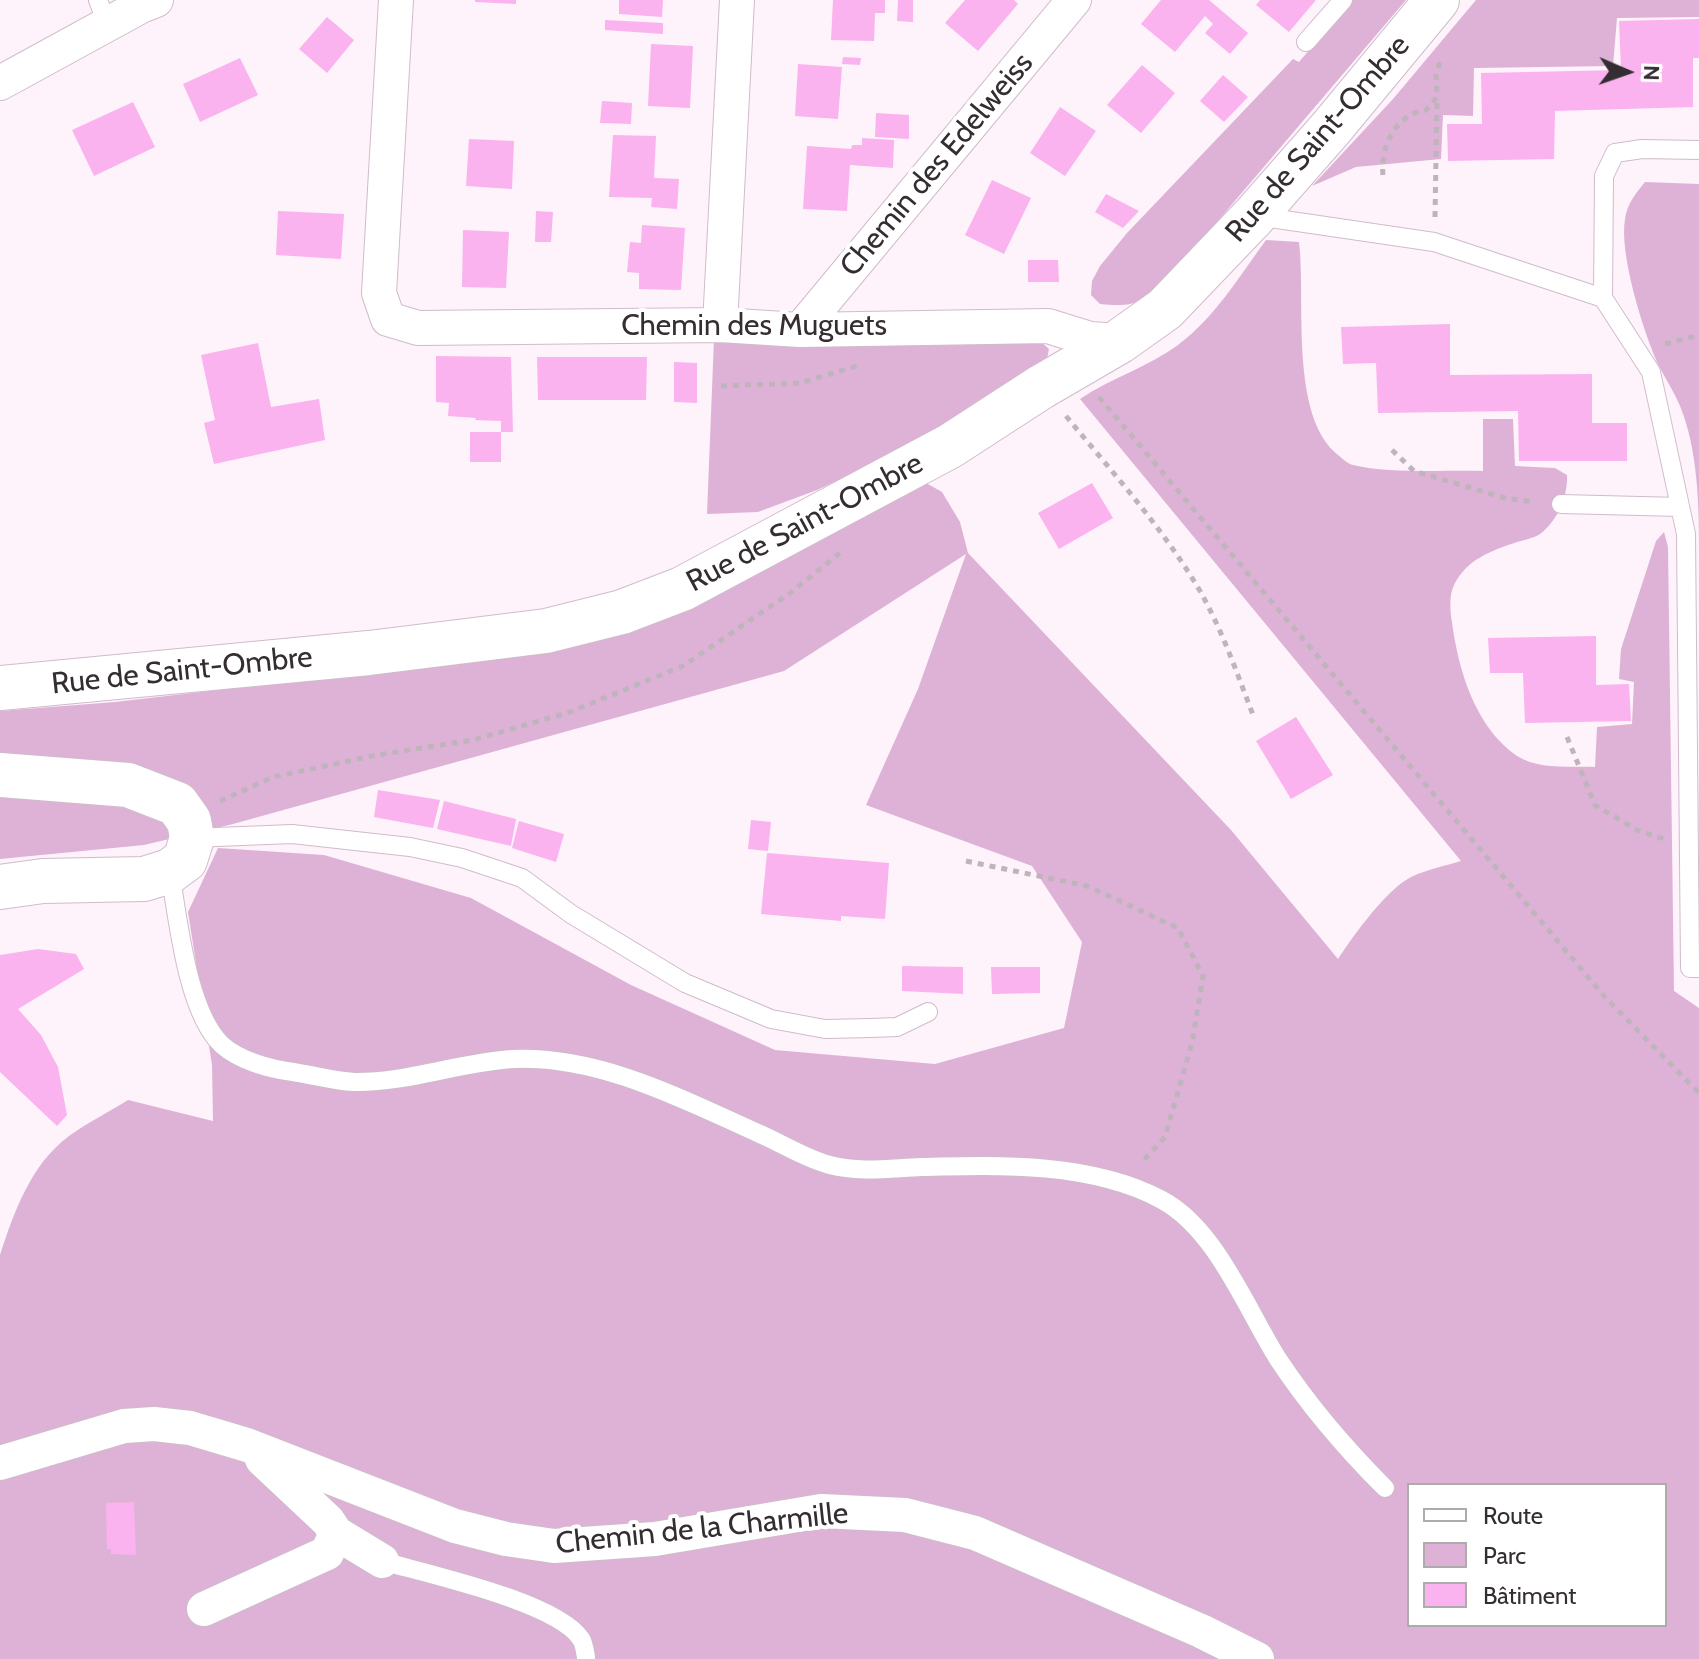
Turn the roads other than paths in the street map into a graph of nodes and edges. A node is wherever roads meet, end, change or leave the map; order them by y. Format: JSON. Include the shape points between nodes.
{"nodes":[{"id":1,"x":156,"y":0,"type":"edge"},
{"id":2,"x":396,"y":0,"type":"edge"},
{"id":3,"x":737,"y":0,"type":"edge"},
{"id":4,"x":1074,"y":0,"type":"edge"},
{"id":5,"x":1343,"y":0,"type":"edge"},
{"id":6,"x":1437,"y":0,"type":"edge"},
{"id":7,"x":103,"y":12,"type":"edge"},
{"id":8,"x":1306,"y":42,"type":"dead end"},
{"id":9,"x":0,"y":83,"type":"edge"},
{"id":10,"x":1699,"y":150,"type":"edge"},
{"id":11,"x":1254,"y":216,"type":"junction"},
{"id":12,"x":1603,"y":298,"type":"junction"},
{"id":13,"x":720,"y":325,"type":"junction"},
{"id":14,"x":800,"y":330,"type":"junction"},
{"id":15,"x":1120,"y":341,"type":"junction"},
{"id":16,"x":1561,"y":504,"type":"road end"},
{"id":17,"x":1680,"y":507,"type":"junction"},
{"id":18,"x":7,"y":678,"type":"edge"},
{"id":19,"x":1693,"y":769,"type":"edge"},
{"id":20,"x":0,"y":775,"type":"edge"},
{"id":21,"x":184,"y":843,"type":"junction"},
{"id":22,"x":0,"y":887,"type":"edge"},
{"id":23,"x":1699,"y":968,"type":"edge"},
{"id":24,"x":928,"y":1012,"type":"dead end"},
{"id":25,"x":247,"y":1445,"type":"junction"},
{"id":26,"x":0,"y":1463,"type":"edge"},
{"id":27,"x":1385,"y":1488,"type":"dead end"},
{"id":28,"x":336,"y":1533,"type":"junction"},
{"id":29,"x":382,"y":1561,"type":"joint"},
{"id":30,"x":204,"y":1609,"type":"dead end"},
{"id":31,"x":586,"y":1657,"type":"dead end"},
{"id":32,"x":1257,"y":1659,"type":"edge"}],
"edges":[{"from":1,"to":7,"type":"street"},
{"from":2,"to":13,"type":"street","name":"Chemin des Muguets","via":[[379,293],[388,319],[418,328]]},
{"from":3,"to":13,"type":"street"},
{"from":4,"to":14,"type":"street","name":"Chemin des Edelweiss"},
{"from":5,"to":8,"type":"lane"},
{"from":6,"to":11,"type":"street","name":"Rue de Saint-Ombre"},
{"from":7,"to":9,"type":"street"},
{"from":10,"to":12,"type":"lane","via":[[1615,153],[1604,176]]},
{"from":11,"to":12,"type":"lane","via":[[1434,242]]},
{"from":11,"to":15,"type":"street","name":"Rue de Saint-Ombre","via":[[1165,309]]},
{"from":12,"to":17,"type":"lane","via":[[1651,372]]},
{"from":13,"to":14,"type":"street","name":"Chemin des Muguets"},
{"from":14,"to":15,"type":"street","name":"Chemin des Muguets","via":[[1048,326],[1090,339]]},
{"from":15,"to":18,"type":"street","name":"Rue de Saint-Ombre","via":[[950,446],[682,589],[622,612],[546,631],[369,653]]},
{"from":16,"to":17,"type":"lane"},
{"from":17,"to":19,"type":"lane","via":[[1686,534]]},
{"from":19,"to":23,"type":"lane","via":[[1690,968]]},
{"from":20,"to":21,"type":"street","via":[[128,785],[177,804]]},
{"from":21,"to":22,"type":"street","via":[[144,879]]},
{"from":21,"to":24,"type":"lane","via":[[292,834],[462,858],[522,878],[685,983],[771,1019],[825,1029],[897,1027]]},
{"from":21,"to":27,"type":"lane","via":[[194,997],[207,1027],[224,1047],[272,1069],[353,1082],[514,1059],[560,1062],[684,1100],[828,1165],[864,1170],[1048,1168],[1122,1184],[1189,1218],[1279,1360],[1341,1444]]},
{"from":25,"to":26,"type":"street","name":"Chemin de la Charmille","via":[[190,1428],[124,1426]]},
{"from":25,"to":28,"type":"street"},
{"from":25,"to":32,"type":"street","name":"Chemin de la Charmille","via":[[455,1526],[554,1546],[655,1539],[821,1511],[905,1515],[975,1533]]},
{"from":28,"to":29,"type":"street"},
{"from":28,"to":30,"type":"street","via":[[327,1553]]},
{"from":29,"to":31,"type":"lane","via":[[513,1598],[559,1620],[582,1639]]}]}
